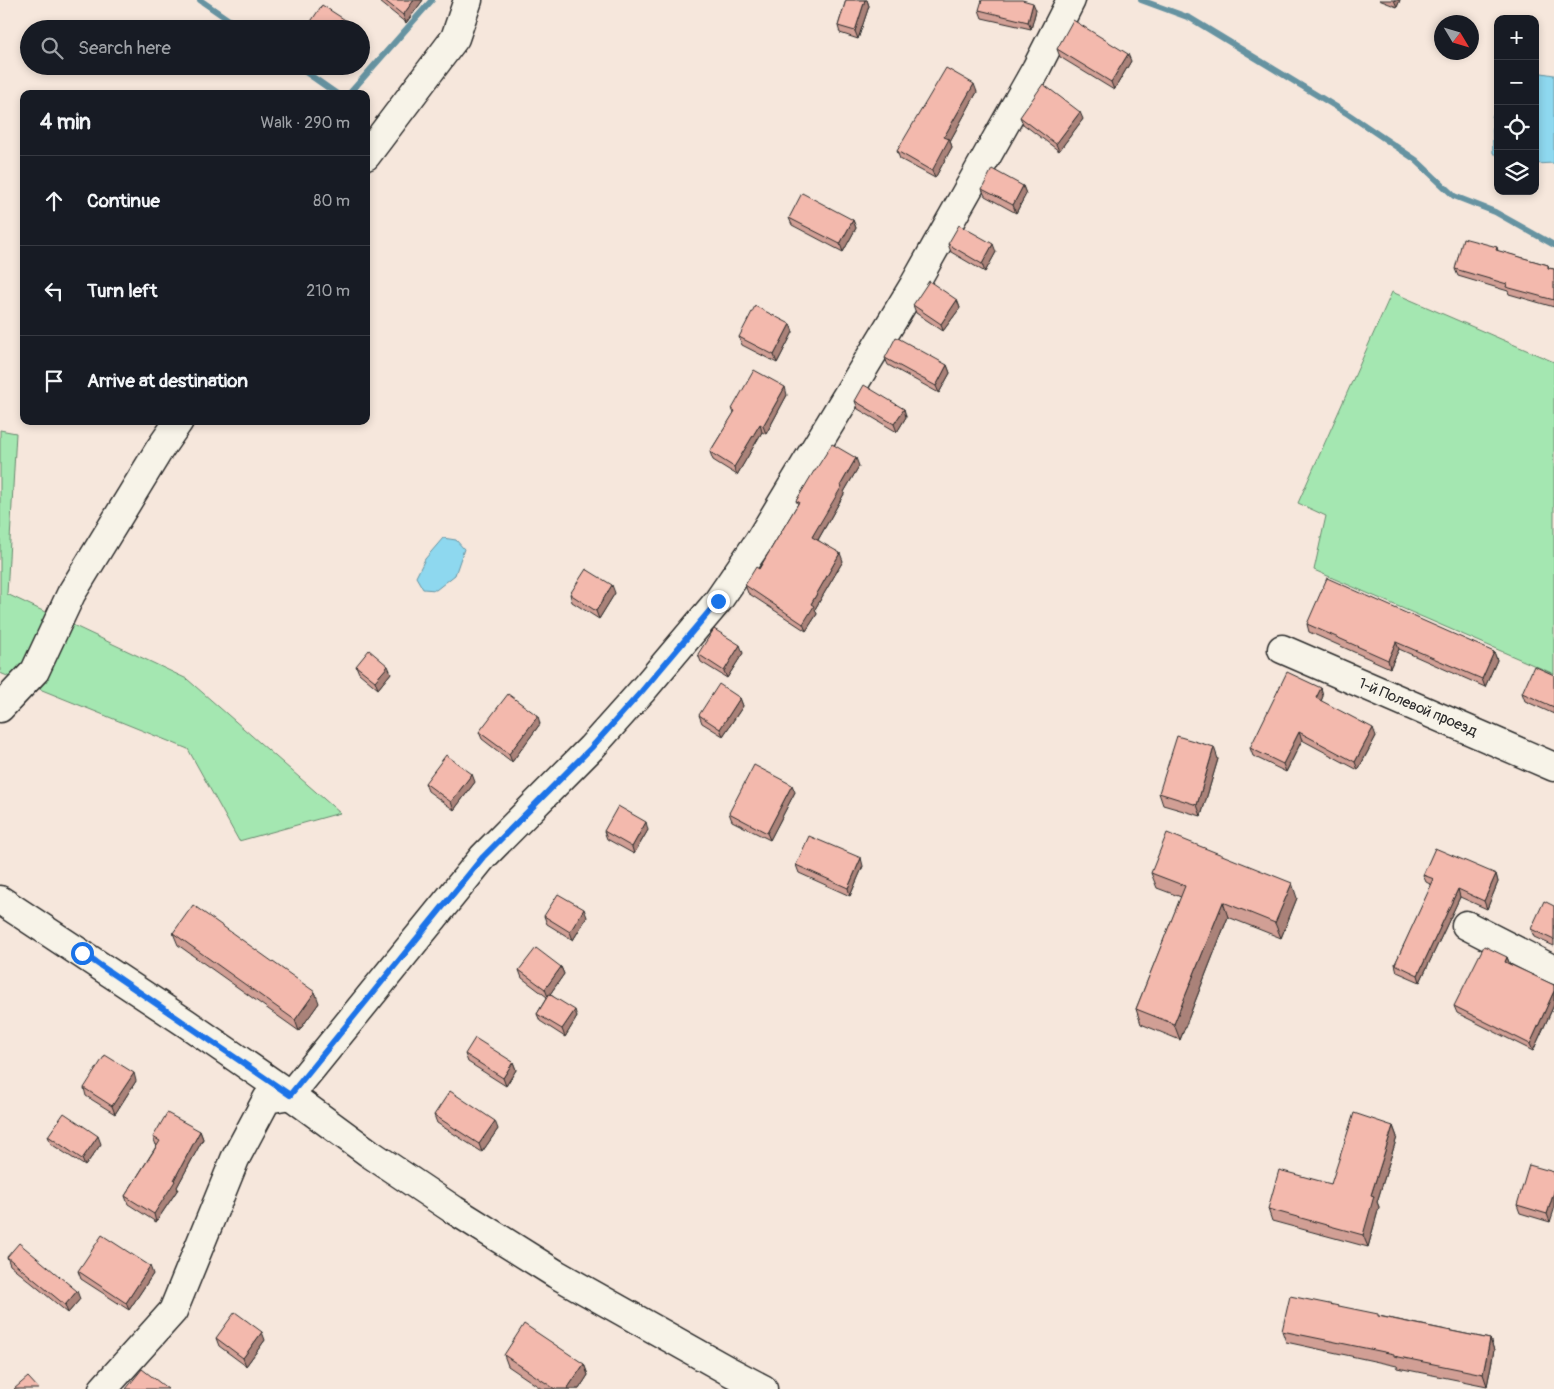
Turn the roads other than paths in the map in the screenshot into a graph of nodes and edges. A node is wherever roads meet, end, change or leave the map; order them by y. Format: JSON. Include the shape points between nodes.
{"nodes":[{"id":1,"x":468,"y":0,"type":"edge"},
{"id":2,"x":1071,"y":0,"type":"edge"},
{"id":3,"x":370,"y":151,"type":"edge"},
{"id":4,"x":176,"y":425,"type":"edge"},
{"id":5,"x":1282,"y":649,"type":"dead end"},
{"id":6,"x":0,"y":708,"type":"edge"},
{"id":7,"x":1554,"y":767,"type":"edge"},
{"id":8,"x":0,"y":900,"type":"edge"},
{"id":9,"x":1466,"y":925,"type":"dead end"},
{"id":10,"x":1554,"y":970,"type":"edge"},
{"id":11,"x":290,"y":1095,"type":"junction"},
{"id":12,"x":103,"y":1389,"type":"edge"},
{"id":13,"x":764,"y":1389,"type":"edge"}],
"edges":[{"from":1,"to":3,"type":"street","via":[[454,38]]},
{"from":2,"to":11,"type":"street","via":[[1036,69],[914,286],[759,540],[718,601],[591,748],[483,857]]},
{"from":4,"to":6,"type":"street","via":[[71,594],[36,671]]},
{"from":5,"to":7,"type":"street","name":"1-й Полевой проезд"},
{"from":8,"to":11,"type":"street"},
{"from":9,"to":10,"type":"street"},
{"from":11,"to":12,"type":"street","via":[[267,1099],[235,1159],[173,1310]]},
{"from":11,"to":13,"type":"street","via":[[376,1158],[556,1274]]}]}
